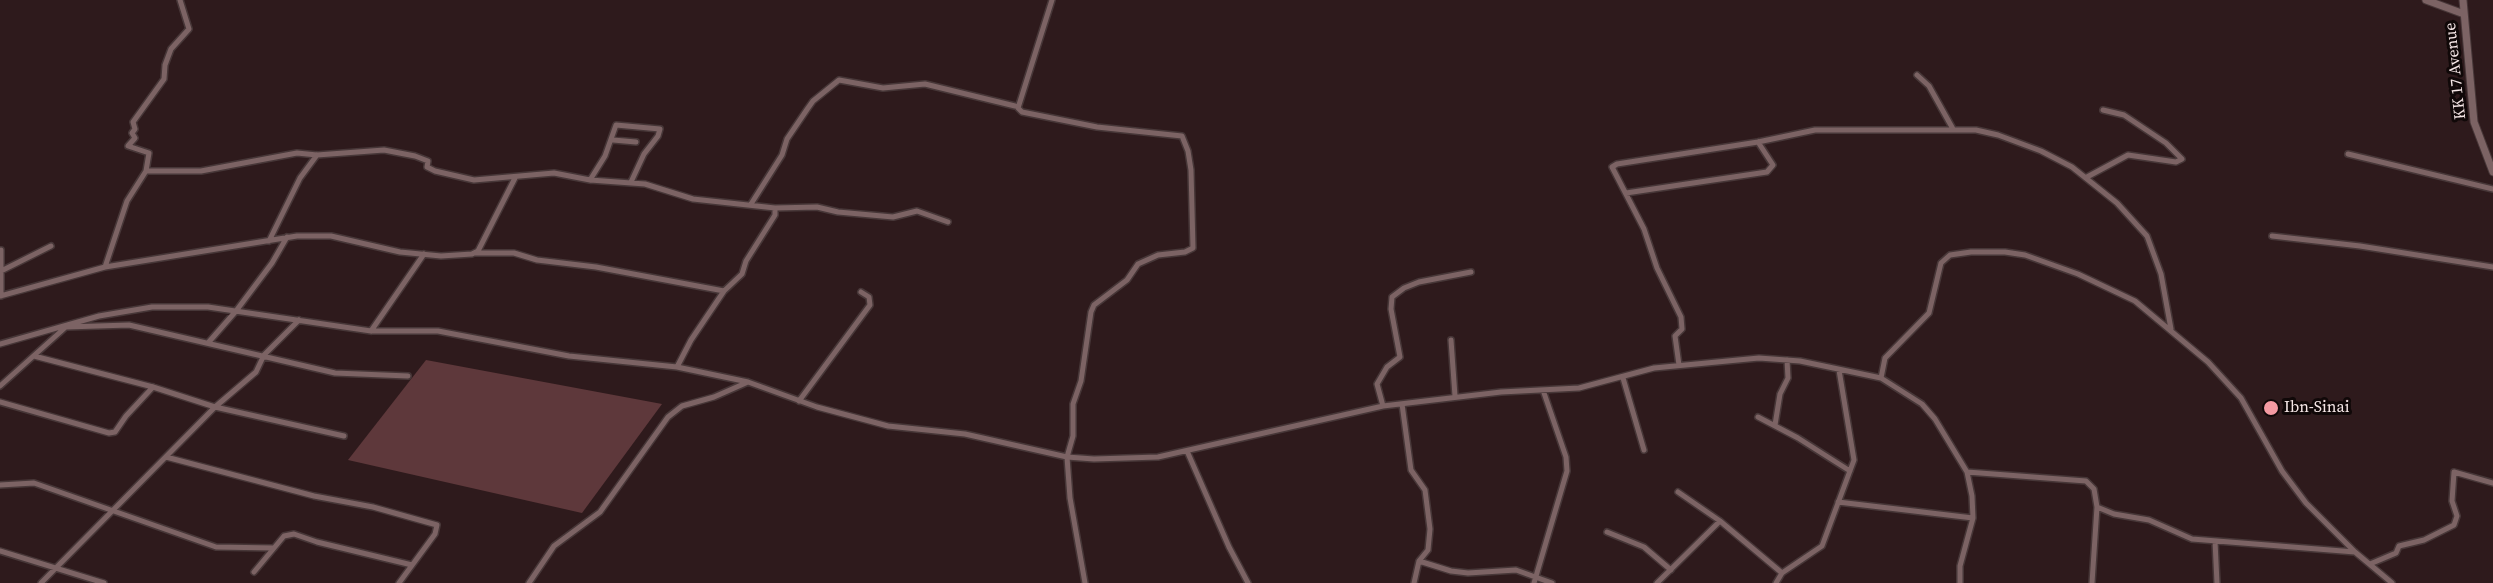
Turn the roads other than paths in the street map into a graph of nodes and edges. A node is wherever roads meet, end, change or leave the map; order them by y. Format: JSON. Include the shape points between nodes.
{"nodes":[{"id":1,"x":180,"y":0,"type":"edge"},
{"id":2,"x":1052,"y":0,"type":"edge"},
{"id":3,"x":2426,"y":0,"type":"edge"},
{"id":4,"x":2463,"y":0,"type":"edge"},
{"id":5,"x":2464,"y":14,"type":"junction"},
{"id":6,"x":1917,"y":75,"type":"dead end"},
{"id":7,"x":1015,"y":106,"type":"dead end"},
{"id":8,"x":2103,"y":110,"type":"dead end"},
{"id":9,"x":1953,"y":129,"type":"junction"},
{"id":10,"x":612,"y":140,"type":"junction"},
{"id":11,"x":636,"y":142,"type":"dead end"},
{"id":12,"x":1758,"y":142,"type":"junction"},
{"id":13,"x":317,"y":154,"type":"junction"},
{"id":14,"x":2348,"y":154,"type":"dead end"},
{"id":15,"x":146,"y":171,"type":"junction"},
{"id":16,"x":2493,"y":172,"type":"edge"},
{"id":17,"x":2087,"y":177,"type":"junction"},
{"id":18,"x":515,"y":178,"type":"junction"},
{"id":19,"x":590,"y":180,"type":"junction"},
{"id":20,"x":631,"y":182,"type":"junction"},
{"id":21,"x":2493,"y":189,"type":"edge"},
{"id":22,"x":1626,"y":193,"type":"junction"},
{"id":23,"x":751,"y":204,"type":"junction"},
{"id":24,"x":775,"y":208,"type":"junction"},
{"id":25,"x":948,"y":222,"type":"dead end"},
{"id":26,"x":2272,"y":236,"type":"dead end"},
{"id":27,"x":287,"y":237,"type":"junction"},
{"id":28,"x":269,"y":241,"type":"junction"},
{"id":29,"x":51,"y":246,"type":"dead end"},
{"id":30,"x":1,"y":250,"type":"edge"},
{"id":31,"x":475,"y":253,"type":"junction"},
{"id":32,"x":424,"y":255,"type":"junction"},
{"id":33,"x":105,"y":267,"type":"junction"},
{"id":34,"x":2493,"y":267,"type":"edge"},
{"id":35,"x":1,"y":271,"type":"edge"},
{"id":36,"x":1471,"y":272,"type":"dead end"},
{"id":37,"x":724,"y":291,"type":"junction"},
{"id":38,"x":861,"y":292,"type":"dead end"},
{"id":39,"x":1,"y":296,"type":"edge"},
{"id":40,"x":236,"y":311,"type":"junction"},
{"id":41,"x":299,"y":320,"type":"junction"},
{"id":42,"x":68,"y":325,"type":"junction"},
{"id":43,"x":2171,"y":329,"type":"junction"},
{"id":44,"x":371,"y":331,"type":"junction"},
{"id":45,"x":1451,"y":340,"type":"dead end"},
{"id":46,"x":208,"y":342,"type":"junction"},
{"id":47,"x":0,"y":344,"type":"edge"},
{"id":48,"x":264,"y":355,"type":"junction"},
{"id":49,"x":34,"y":356,"type":"junction"},
{"id":50,"x":1787,"y":360,"type":"junction"},
{"id":51,"x":1679,"y":365,"type":"junction"},
{"id":52,"x":677,"y":367,"type":"junction"},
{"id":53,"x":1839,"y":370,"type":"junction"},
{"id":54,"x":408,"y":376,"type":"dead end"},
{"id":55,"x":1623,"y":378,"type":"junction"},
{"id":56,"x":1881,"y":378,"type":"junction"},
{"id":57,"x":748,"y":382,"type":"junction"},
{"id":58,"x":0,"y":386,"type":"edge"},
{"id":59,"x":153,"y":387,"type":"junction"},
{"id":60,"x":1543,"y":390,"type":"junction"},
{"id":61,"x":1455,"y":396,"type":"junction"},
{"id":62,"x":799,"y":401,"type":"junction"},
{"id":63,"x":0,"y":402,"type":"edge"},
{"id":64,"x":1402,"y":404,"type":"junction"},
{"id":65,"x":1383,"y":406,"type":"junction"},
{"id":66,"x":215,"y":407,"type":"junction"},
{"id":67,"x":1758,"y":417,"type":"dead end"},
{"id":68,"x":1775,"y":425,"type":"junction"},
{"id":69,"x":344,"y":436,"type":"dead end"},
{"id":70,"x":1644,"y":450,"type":"dead end"},
{"id":71,"x":1187,"y":451,"type":"junction"},
{"id":72,"x":1067,"y":457,"type":"junction"},
{"id":73,"x":166,"y":458,"type":"junction"},
{"id":74,"x":1850,"y":471,"type":"junction"},
{"id":75,"x":1967,"y":472,"type":"junction"},
{"id":76,"x":2493,"y":483,"type":"edge"},
{"id":77,"x":0,"y":484,"type":"edge"},
{"id":78,"x":1678,"y":492,"type":"dead end"},
{"id":79,"x":1838,"y":502,"type":"junction"},
{"id":80,"x":2097,"y":507,"type":"junction"},
{"id":81,"x":114,"y":510,"type":"junction"},
{"id":82,"x":1973,"y":518,"type":"junction"},
{"id":83,"x":1720,"y":521,"type":"junction"},
{"id":84,"x":1607,"y":532,"type":"dead end"},
{"id":85,"x":2215,"y":541,"type":"junction"},
{"id":86,"x":274,"y":548,"type":"junction"},
{"id":87,"x":0,"y":552,"type":"edge"},
{"id":88,"x":2355,"y":552,"type":"junction"},
{"id":89,"x":1419,"y":561,"type":"junction"},
{"id":90,"x":2370,"y":564,"type":"junction"},
{"id":91,"x":412,"y":565,"type":"junction"},
{"id":92,"x":56,"y":568,"type":"junction"},
{"id":93,"x":1671,"y":570,"type":"junction"},
{"id":94,"x":254,"y":572,"type":"dead end"},
{"id":95,"x":1782,"y":573,"type":"junction"},
{"id":96,"x":1537,"y":576,"type":"junction"},
{"id":97,"x":41,"y":583,"type":"edge"},
{"id":98,"x":104,"y":583,"type":"edge"},
{"id":99,"x":399,"y":583,"type":"edge"},
{"id":100,"x":530,"y":583,"type":"edge"},
{"id":101,"x":1085,"y":583,"type":"edge"},
{"id":102,"x":1248,"y":583,"type":"edge"},
{"id":103,"x":1414,"y":583,"type":"edge"},
{"id":104,"x":1534,"y":583,"type":"edge"},
{"id":105,"x":1552,"y":583,"type":"edge"},
{"id":106,"x":1657,"y":583,"type":"edge"},
{"id":107,"x":1776,"y":583,"type":"edge"},
{"id":108,"x":1960,"y":583,"type":"edge"},
{"id":109,"x":2092,"y":583,"type":"edge"},
{"id":110,"x":2217,"y":583,"type":"edge"},
{"id":111,"x":2392,"y":583,"type":"edge"}],
"edges":[{"from":1,"to":15,"type":"street","via":[[189,28],[171,49],[164,79],[132,125],[135,138],[128,147],[149,153]]},
{"from":2,"to":72,"type":"street","via":[[1018,108],[1097,127],[1182,136],[1191,170],[1194,241],[1190,250],[1138,264],[1127,280],[1095,305],[1079,392],[1073,404],[1073,436]]},
{"from":3,"to":5,"type":"street"},
{"from":4,"to":5,"type":"street","name":"KK 17 Avenue"},
{"from":5,"to":16,"type":"street","name":"KK 17 Avenue","via":[[2475,122]]},
{"from":6,"to":9,"type":"street","via":[[1929,86]]},
{"from":7,"to":23,"type":"street","via":[[925,84],[883,88],[839,80],[808,108]]},
{"from":8,"to":17,"type":"street","via":[[2134,121],[2182,159],[2176,162],[2128,155]]},
{"from":9,"to":12,"type":"street","via":[[1815,129]]},
{"from":9,"to":17,"type":"street","via":[[1976,130],[2009,139],[2041,151]]},
{"from":10,"to":11,"type":"street"},
{"from":10,"to":19,"type":"street"},
{"from":10,"to":20,"type":"street","via":[[616,125],[660,129]]},
{"from":12,"to":22,"type":"street","via":[[1614,164]]},
{"from":12,"to":22,"type":"street","via":[[1773,165],[1767,172]]},
{"from":13,"to":15,"type":"street","via":[[288,154],[201,171]]},
{"from":13,"to":18,"type":"street","via":[[396,151],[428,161],[427,167],[457,177]]},
{"from":13,"to":28,"type":"street","via":[[300,178]]},
{"from":14,"to":21,"type":"street"},
{"from":15,"to":33,"type":"street","via":[[127,201]]},
{"from":17,"to":43,"type":"street","via":[[2146,236],[2161,274]]},
{"from":18,"to":19,"type":"street","via":[[543,172]]},
{"from":18,"to":31,"type":"street"},
{"from":19,"to":20,"type":"street"},
{"from":20,"to":23,"type":"street","via":[[683,198]]},
{"from":22,"to":51,"type":"street","via":[[1684,324],[1676,336]]},
{"from":23,"to":24,"type":"street"},
{"from":24,"to":25,"type":"street","via":[[817,207],[893,218],[917,211]]},
{"from":24,"to":37,"type":"street","via":[[742,274]]},
{"from":26,"to":34,"type":"street"},
{"from":27,"to":28,"type":"street"},
{"from":27,"to":32,"type":"street","via":[[331,236]]},
{"from":27,"to":40,"type":"street"},
{"from":28,"to":33,"type":"street"},
{"from":29,"to":35,"type":"street"},
{"from":30,"to":35,"type":"street"},
{"from":31,"to":32,"type":"street"},
{"from":31,"to":37,"type":"street","via":[[519,254]]},
{"from":32,"to":44,"type":"street"},
{"from":33,"to":39,"type":"street"},
{"from":35,"to":39,"type":"street"},
{"from":36,"to":65,"type":"street","via":[[1419,282],[1392,297],[1390,309],[1400,357],[1387,367],[1377,384]]},
{"from":37,"to":52,"type":"street"},
{"from":38,"to":62,"type":"street","via":[[869,297],[870,305]]},
{"from":40,"to":41,"type":"street"},
{"from":40,"to":42,"type":"street","via":[[152,307]]},
{"from":40,"to":46,"type":"street"},
{"from":41,"to":44,"type":"street"},
{"from":41,"to":48,"type":"street"},
{"from":42,"to":46,"type":"street","via":[[129,325]]},
{"from":42,"to":47,"type":"street"},
{"from":42,"to":49,"type":"street"},
{"from":43,"to":56,"type":"street","via":[[2135,301],[2025,255],[1958,253],[1941,263],[1929,313],[1885,358]]},
{"from":43,"to":88,"type":"street","via":[[2241,399],[2294,487]]},
{"from":44,"to":52,"type":"street","via":[[449,332],[569,356]]},
{"from":45,"to":61,"type":"street"},
{"from":46,"to":48,"type":"street"},
{"from":48,"to":54,"type":"street","via":[[335,373]]},
{"from":48,"to":66,"type":"street","via":[[256,372]]},
{"from":49,"to":58,"type":"street"},
{"from":49,"to":59,"type":"street"},
{"from":50,"to":51,"type":"street","via":[[1760,358]]},
{"from":50,"to":53,"type":"street"},
{"from":50,"to":68,"type":"street","via":[[1788,378],[1780,394]]},
{"from":51,"to":55,"type":"street"},
{"from":52,"to":57,"type":"street"},
{"from":53,"to":56,"type":"street"},
{"from":53,"to":74,"type":"street","via":[[1854,450]]},
{"from":55,"to":60,"type":"street","via":[[1579,388]]},
{"from":55,"to":70,"type":"street"},
{"from":56,"to":75,"type":"street","via":[[1922,404]]},
{"from":57,"to":62,"type":"street"},
{"from":57,"to":100,"type":"street","via":[[682,406],[668,417],[600,512],[554,546]]},
{"from":59,"to":63,"type":"street","via":[[115,432],[109,433]]},
{"from":59,"to":66,"type":"street"},
{"from":60,"to":61,"type":"street"},
{"from":60,"to":96,"type":"street","via":[[1567,471]]},
{"from":61,"to":64,"type":"street"},
{"from":62,"to":72,"type":"street","via":[[888,426],[965,434]]},
{"from":64,"to":65,"type":"street"},
{"from":64,"to":89,"type":"street","via":[[1412,470],[1425,490],[1430,529],[1428,550]]},
{"from":65,"to":71,"type":"street"},
{"from":66,"to":69,"type":"street"},
{"from":66,"to":73,"type":"street"},
{"from":67,"to":68,"type":"street"},
{"from":68,"to":74,"type":"street"},
{"from":71,"to":72,"type":"street","via":[[1126,459]]},
{"from":71,"to":102,"type":"street"},
{"from":72,"to":101,"type":"street"},
{"from":73,"to":81,"type":"street"},
{"from":73,"to":91,"type":"street","via":[[437,525],[435,534]]},
{"from":74,"to":79,"type":"street"},
{"from":75,"to":80,"type":"street","via":[[2086,481],[2094,489]]},
{"from":75,"to":82,"type":"street"},
{"from":76,"to":90,"type":"street","via":[[2454,472],[2454,525],[2424,540],[2398,546],[2396,554]]},
{"from":77,"to":81,"type":"street","via":[[34,483]]},
{"from":78,"to":83,"type":"street"},
{"from":79,"to":82,"type":"street"},
{"from":79,"to":95,"type":"street","via":[[1822,546]]},
{"from":80,"to":85,"type":"street","via":[[2149,519],[2192,539]]},
{"from":80,"to":109,"type":"street"},
{"from":81,"to":86,"type":"street","via":[[216,547]]},
{"from":81,"to":92,"type":"street"},
{"from":82,"to":108,"type":"street","via":[[1960,566]]},
{"from":83,"to":93,"type":"street"},
{"from":83,"to":95,"type":"street"},
{"from":84,"to":93,"type":"street","via":[[1644,547]]},
{"from":85,"to":88,"type":"street"},
{"from":85,"to":110,"type":"street"},
{"from":86,"to":91,"type":"street","via":[[284,536],[294,534]]},
{"from":86,"to":94,"type":"street"},
{"from":87,"to":92,"type":"street"},
{"from":88,"to":90,"type":"street"},
{"from":89,"to":96,"type":"street","via":[[1451,571],[1516,570]]},
{"from":89,"to":103,"type":"street"},
{"from":90,"to":111,"type":"street"},
{"from":91,"to":99,"type":"street"},
{"from":92,"to":97,"type":"street"},
{"from":92,"to":98,"type":"street"},
{"from":93,"to":106,"type":"street"},
{"from":95,"to":107,"type":"street"},
{"from":96,"to":104,"type":"street"},
{"from":96,"to":105,"type":"street"}]}
